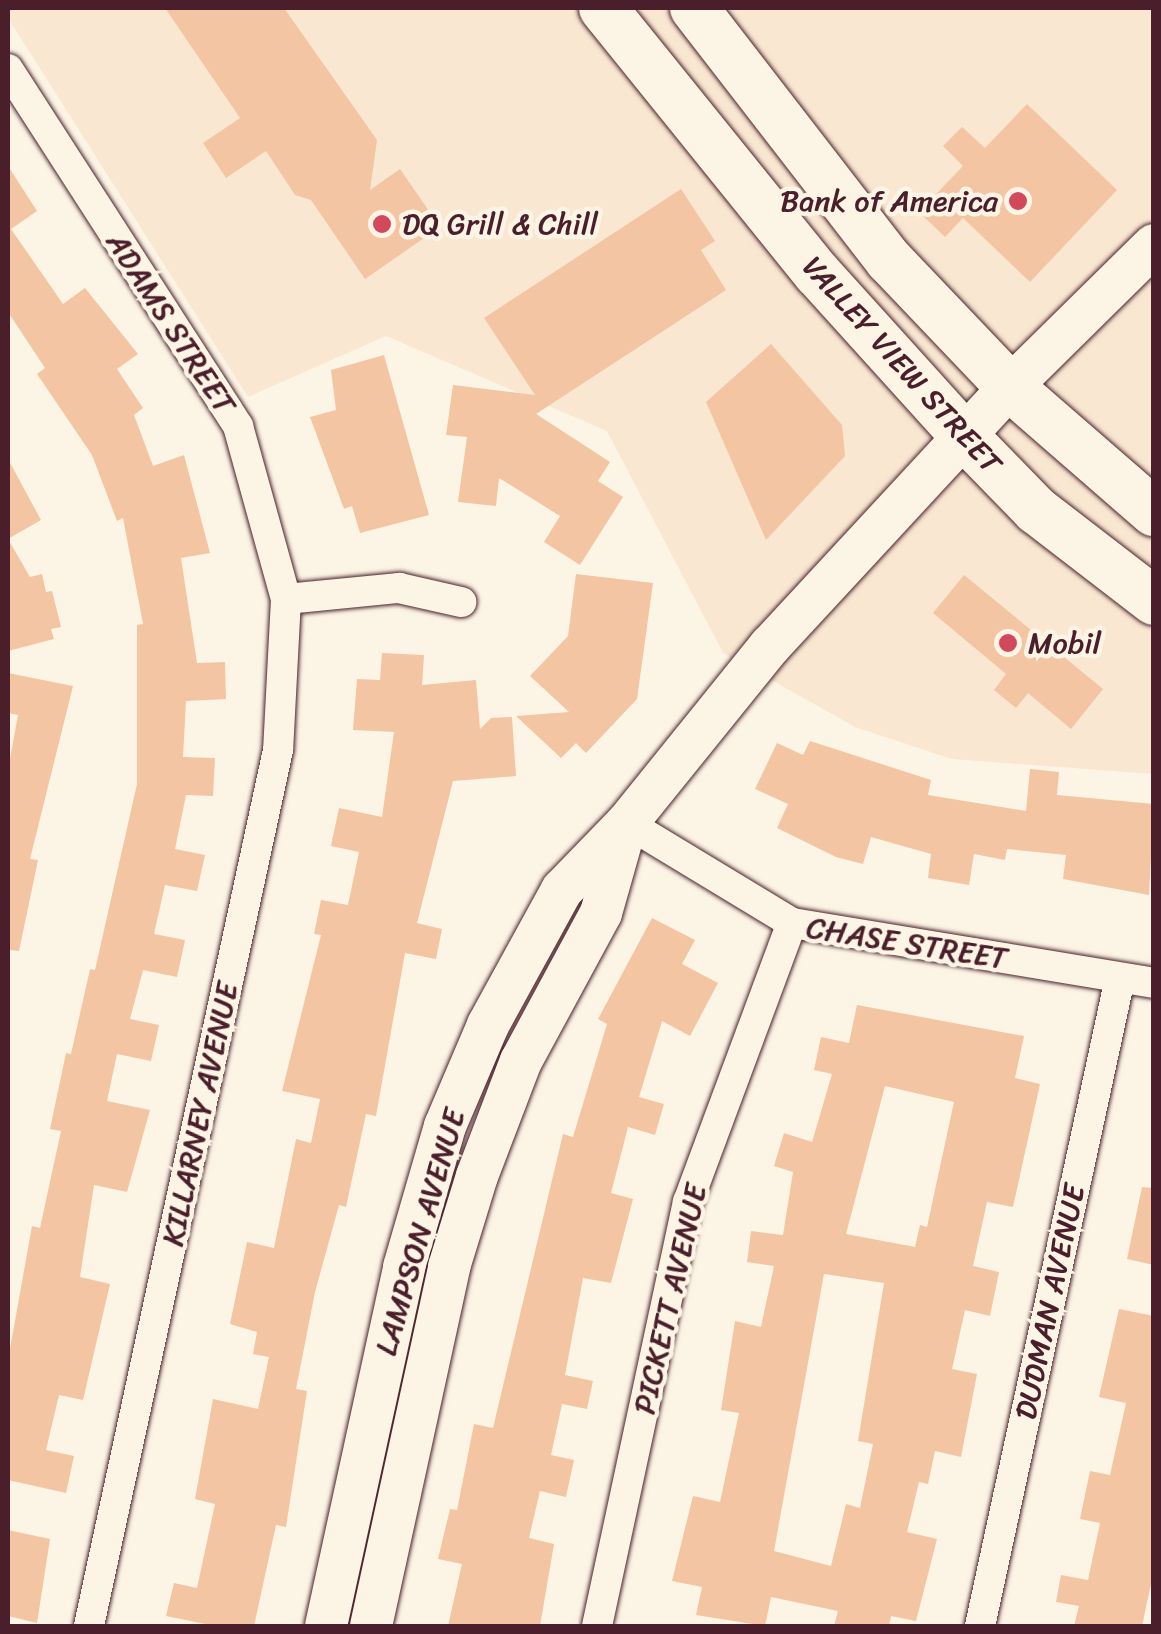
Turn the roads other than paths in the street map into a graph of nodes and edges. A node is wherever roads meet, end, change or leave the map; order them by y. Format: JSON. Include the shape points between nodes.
{"nodes":[{"id":1,"x":603,"y":8,"type":"edge"},
{"id":2,"x":694,"y":8,"type":"edge"},
{"id":3,"x":8,"y":69,"type":"edge"},
{"id":4,"x":1154,"y":245,"type":"edge"},
{"id":5,"x":1010,"y":386,"type":"junction"},
{"id":6,"x":964,"y":437,"type":"junction"},
{"id":7,"x":1154,"y":512,"type":"edge"},
{"id":8,"x":286,"y":598,"type":"junction"},
{"id":9,"x":1154,"y":600,"type":"edge"},
{"id":10,"x":461,"y":602,"type":"dead end"},
{"id":11,"x":627,"y":823,"type":"junction"},
{"id":12,"x":792,"y":924,"type":"junction"},
{"id":13,"x":1120,"y":978,"type":"junction"},
{"id":14,"x":1154,"y":983,"type":"edge"},
{"id":15,"x":89,"y":1626,"type":"edge"},
{"id":16,"x":326,"y":1626,"type":"edge"},
{"id":17,"x":371,"y":1626,"type":"edge"},
{"id":18,"x":597,"y":1626,"type":"edge"},
{"id":19,"x":980,"y":1626,"type":"edge"}],
"edges":[{"from":1,"to":6,"type":"main road","name":"VALLEY VIEW STREET","via":[[817,274]]},
{"from":2,"to":5,"type":"main road","name":"VALLEY VIEW STREET","via":[[889,260]]},
{"from":3,"to":8,"type":"street","name":"ADAMS STREET","via":[[238,426]]},
{"from":4,"to":5,"type":"main road","name":"LAMPSON AVENUE"},
{"from":5,"to":6,"type":"main road","name":"LAMPSON AVENUE"},
{"from":5,"to":7,"type":"main road","name":"VALLEY VIEW STREET"},
{"from":6,"to":9,"type":"main road","name":"VALLEY VIEW STREET","via":[[1036,510]]},
{"from":6,"to":11,"type":"main road","name":"LAMPSON AVENUE","via":[[714,709]]},
{"from":8,"to":10,"type":"street","via":[[399,588]]},
{"from":8,"to":15,"type":"street","name":"KILLARNEY AVENUE","via":[[278,750]]},
{"from":11,"to":12,"type":"street","name":"CHASE STREET"},
{"from":11,"to":16,"type":"main road","name":"LAMPSON AVENUE","via":[[562,890],[488,1025],[445,1126],[404,1267]]},
{"from":11,"to":17,"type":"main road","name":"LAMPSON AVENUE","via":[[601,913],[521,1061],[477,1176],[449,1267]]},
{"from":12,"to":13,"type":"street","name":"CHASE STREET"},
{"from":12,"to":18,"type":"street","name":"PICKETT AVENUE","via":[[688,1202]]},
{"from":13,"to":14,"type":"street","name":"CHASE STREET"},
{"from":13,"to":19,"type":"street","name":"DUDMAN AVENUE"}]}
